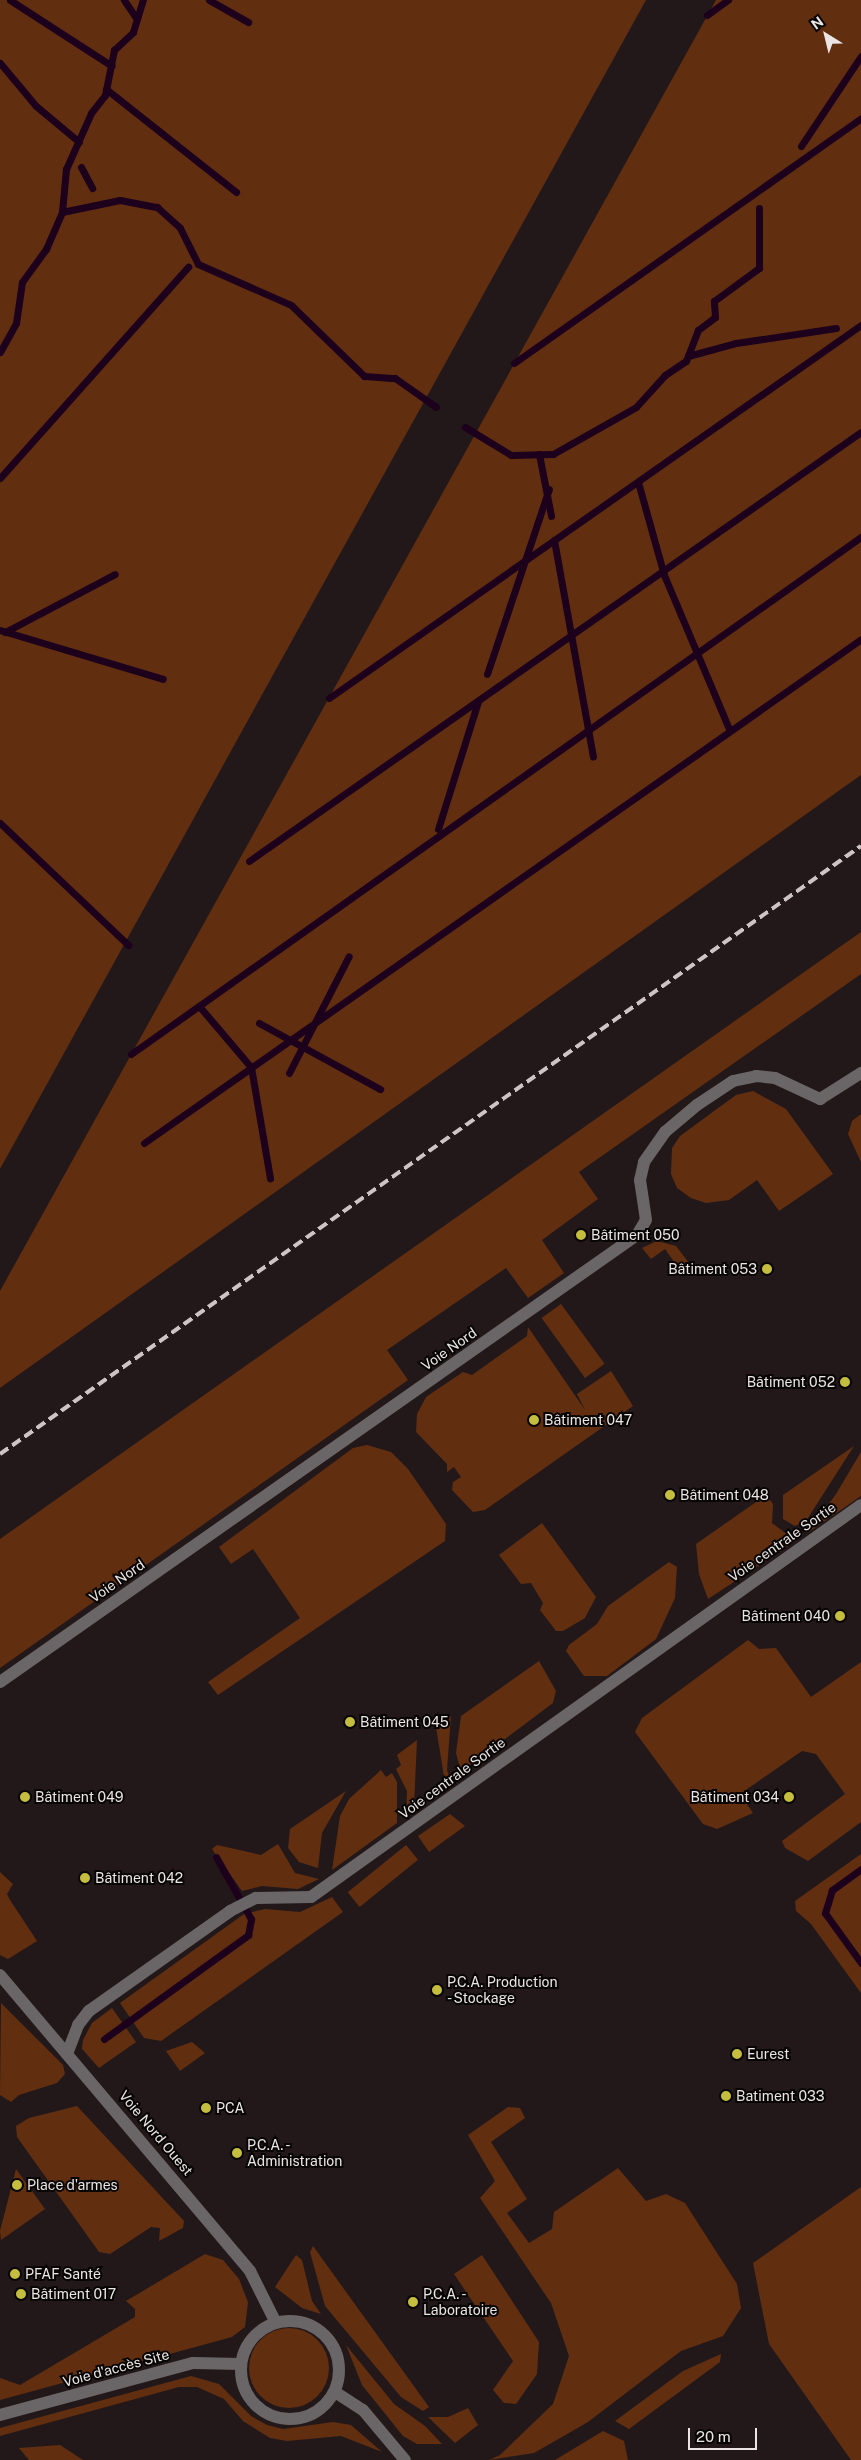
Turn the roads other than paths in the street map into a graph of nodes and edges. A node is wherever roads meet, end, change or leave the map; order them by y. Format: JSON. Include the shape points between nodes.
{"nodes":[{"id":1,"x":861,"y":1074,"type":"edge"},
{"id":2,"x":861,"y":1505,"type":"edge"},
{"id":3,"x":0,"y":1682,"type":"edge"},
{"id":4,"x":0,"y":1975,"type":"edge"},
{"id":5,"x":67,"y":2054,"type":"junction"},
{"id":6,"x":275,"y":2321,"type":"junction"},
{"id":7,"x":241,"y":2364,"type":"junction"},
{"id":8,"x":335,"y":2392,"type":"junction"},
{"id":9,"x":0,"y":2415,"type":"edge"},
{"id":10,"x":405,"y":2460,"type":"edge"}],
"edges":[{"from":1,"to":3,"type":"street","name":"Voie Nord","via":[[820,1099],[775,1078],[756,1076],[733,1081],[709,1096],[665,1132],[644,1162],[640,1180],[646,1220],[638,1235]]},
{"from":2,"to":5,"type":"street","name":"Voie centrale Sortie","via":[[311,1897],[244,1902],[82,2017]]},
{"from":4,"to":5,"type":"street","name":"Voie Nord Ouest"},
{"from":5,"to":6,"type":"street","name":"Voie Nord Ouest","via":[[250,2271]]},
{"from":6,"to":7,"type":"street","via":[[253,2337]]},
{"from":6,"to":8,"type":"street","via":[[294,2320],[323,2332],[339,2360]]},
{"from":7,"to":8,"type":"street","via":[[251,2400],[283,2419],[313,2414]]},
{"from":7,"to":9,"type":"street","name":"Voie d'accès Site","via":[[193,2362]]},
{"from":8,"to":10,"type":"street","via":[[363,2410]]}]}
